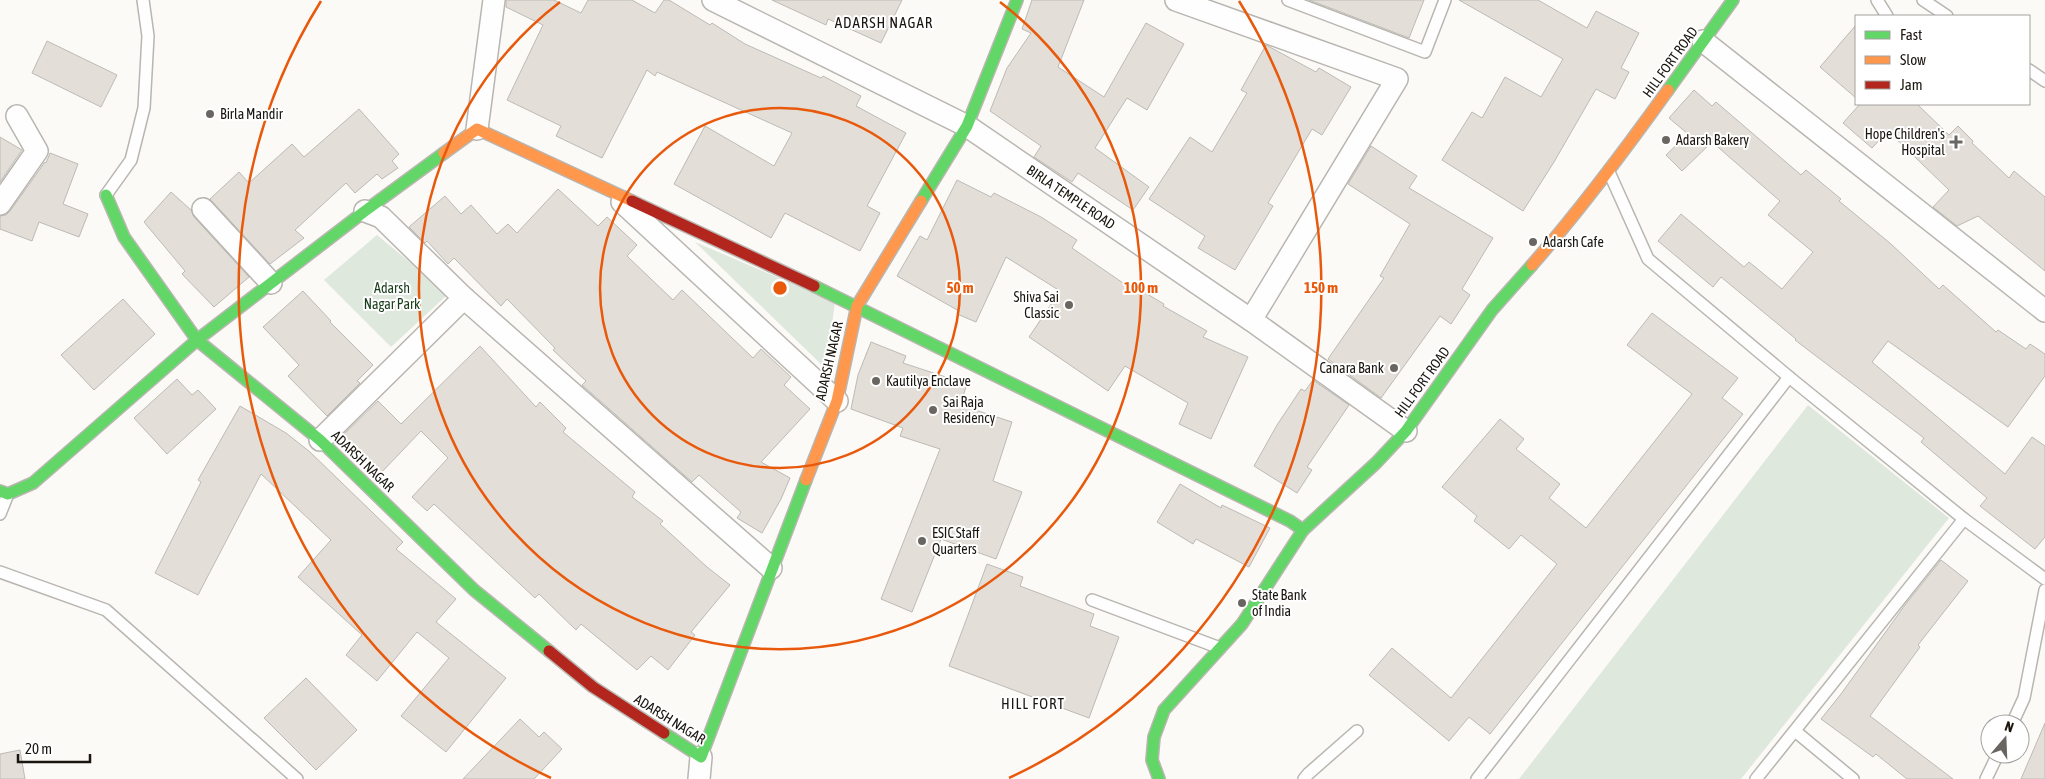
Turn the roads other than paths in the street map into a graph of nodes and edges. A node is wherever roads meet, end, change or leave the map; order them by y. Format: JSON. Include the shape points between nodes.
{"nodes":[{"id":1,"x":142,"y":0,"type":"edge"},
{"id":2,"x":494,"y":0,"type":"edge"},
{"id":3,"x":713,"y":0,"type":"edge"},
{"id":4,"x":1017,"y":0,"type":"edge"},
{"id":5,"x":1176,"y":0,"type":"edge"},
{"id":6,"x":1288,"y":0,"type":"edge"},
{"id":7,"x":1445,"y":0,"type":"edge"},
{"id":8,"x":1734,"y":0,"type":"edge"},
{"id":9,"x":1877,"y":0,"type":"edge"},
{"id":10,"x":1923,"y":0,"type":"edge"},
{"id":11,"x":1886,"y":15,"type":"edge"},
{"id":12,"x":1946,"y":15,"type":"edge"},
{"id":13,"x":1703,"y":41,"type":"junction"},
{"id":14,"x":2030,"y":71,"type":"edge"},
{"id":15,"x":2045,"y":81,"type":"edge"},
{"id":16,"x":17,"y":116,"type":"dead end"},
{"id":17,"x":967,"y":126,"type":"junction"},
{"id":18,"x":477,"y":129,"type":"junction"},
{"id":19,"x":1609,"y":172,"type":"junction"},
{"id":20,"x":611,"y":192,"type":"junction"},
{"id":21,"x":106,"y":195,"type":"joint"},
{"id":22,"x":0,"y":204,"type":"edge"},
{"id":23,"x":203,"y":209,"type":"dead end"},
{"id":24,"x":365,"y":211,"type":"junction"},
{"id":25,"x":271,"y":283,"type":"junction"},
{"id":26,"x":464,"y":298,"type":"junction"},
{"id":27,"x":857,"y":306,"type":"junction"},
{"id":28,"x":2045,"y":311,"type":"edge"},
{"id":29,"x":1250,"y":320,"type":"junction"},
{"id":30,"x":197,"y":340,"type":"junction"},
{"id":31,"x":1789,"y":377,"type":"junction"},
{"id":32,"x":837,"y":401,"type":"junction"},
{"id":33,"x":1406,"y":431,"type":"junction"},
{"id":34,"x":320,"y":440,"type":"junction"},
{"id":35,"x":4,"y":493,"type":"edge"},
{"id":36,"x":0,"y":514,"type":"edge"},
{"id":37,"x":1964,"y":518,"type":"junction"},
{"id":38,"x":1303,"y":530,"type":"junction"},
{"id":39,"x":771,"y":568,"type":"junction"},
{"id":40,"x":0,"y":572,"type":"edge"},
{"id":41,"x":2045,"y":579,"type":"edge"},
{"id":42,"x":2045,"y":590,"type":"edge"},
{"id":43,"x":1092,"y":600,"type":"dead end"},
{"id":44,"x":1220,"y":648,"type":"junction"},
{"id":45,"x":2017,"y":714,"type":"edge"},
{"id":46,"x":1357,"y":731,"type":"dead end"},
{"id":47,"x":1795,"y":731,"type":"junction"},
{"id":48,"x":701,"y":757,"type":"junction"},
{"id":49,"x":1993,"y":764,"type":"edge"},
{"id":50,"x":297,"y":779,"type":"edge"},
{"id":51,"x":699,"y":779,"type":"edge"},
{"id":52,"x":1159,"y":779,"type":"edge"},
{"id":53,"x":1304,"y":779,"type":"edge"},
{"id":54,"x":1477,"y":779,"type":"edge"},
{"id":55,"x":1756,"y":779,"type":"edge"},
{"id":56,"x":1852,"y":779,"type":"edge"},
{"id":57,"x":1986,"y":779,"type":"edge"}],
"edges":[{"from":1,"to":21,"type":"lane","via":[[148,36],[144,108],[131,160]]},
{"from":2,"to":18,"type":"street"},
{"from":3,"to":17,"type":"street","name":"BIRLA TEMPLE ROAD"},
{"from":4,"to":17,"type":"street","name":"ADARSH NAGAR"},
{"from":5,"to":29,"type":"street","via":[[1397,79]]},
{"from":6,"to":7,"type":"lane","via":[[1425,52]]},
{"from":8,"to":13,"type":"street","name":"HILL FORT ROAD"},
{"from":9,"to":11,"type":"lane"},
{"from":10,"to":12,"type":"lane"},
{"from":13,"to":19,"type":"street","name":"HILL FORT ROAD"},
{"from":13,"to":28,"type":"street"},
{"from":14,"to":15,"type":"lane"},
{"from":16,"to":22,"type":"street","via":[[37,151]]},
{"from":17,"to":27,"type":"street","name":"ADARSH NAGAR"},
{"from":17,"to":29,"type":"street","name":"BIRLA TEMPLE ROAD"},
{"from":18,"to":20,"type":"street"},
{"from":18,"to":24,"type":"street"},
{"from":19,"to":31,"type":"lane","via":[[1648,259]]},
{"from":19,"to":33,"type":"street","name":"HILL FORT ROAD","via":[[1492,310]]},
{"from":20,"to":27,"type":"street"},
{"from":20,"to":32,"type":"street"},
{"from":21,"to":30,"type":"street","name":"ADARSH NAGAR","via":[[124,237]]},
{"from":23,"to":25,"type":"street"},
{"from":24,"to":25,"type":"street"},
{"from":24,"to":26,"type":"street","via":[[381,216]]},
{"from":25,"to":30,"type":"street"},
{"from":26,"to":34,"type":"street"},
{"from":26,"to":39,"type":"street"},
{"from":27,"to":32,"type":"street","name":"ADARSH NAGAR"},
{"from":27,"to":38,"type":"street"},
{"from":29,"to":33,"type":"street","name":"BIRLA TEMPLE ROAD"},
{"from":30,"to":34,"type":"street","name":"ADARSH NAGAR"},
{"from":30,"to":35,"type":"street","via":[[33,484]]},
{"from":31,"to":37,"type":"lane"},
{"from":31,"to":54,"type":"lane"},
{"from":32,"to":39,"type":"street","name":"ADARSH NAGAR"},
{"from":33,"to":38,"type":"street","name":"HILL FORT ROAD"},
{"from":34,"to":48,"type":"street","name":"ADARSH NAGAR","via":[[474,590],[593,687]]},
{"from":35,"to":36,"type":"lane"},
{"from":37,"to":41,"type":"lane"},
{"from":37,"to":47,"type":"lane"},
{"from":38,"to":44,"type":"street","name":"HILL FORT ROAD","via":[[1242,624]]},
{"from":39,"to":48,"type":"street","name":"ADARSH NAGAR"},
{"from":40,"to":50,"type":"lane","via":[[106,610]]},
{"from":42,"to":45,"type":"lane","via":[[2024,698]]},
{"from":43,"to":44,"type":"lane"},
{"from":44,"to":52,"type":"street","name":"HILL FORT ROAD","via":[[1164,710],[1154,737],[1152,760]]},
{"from":46,"to":53,"type":"lane"},
{"from":47,"to":55,"type":"lane"},
{"from":47,"to":56,"type":"lane"},
{"from":48,"to":51,"type":"street"},
{"from":49,"to":57,"type":"lane"}]}
